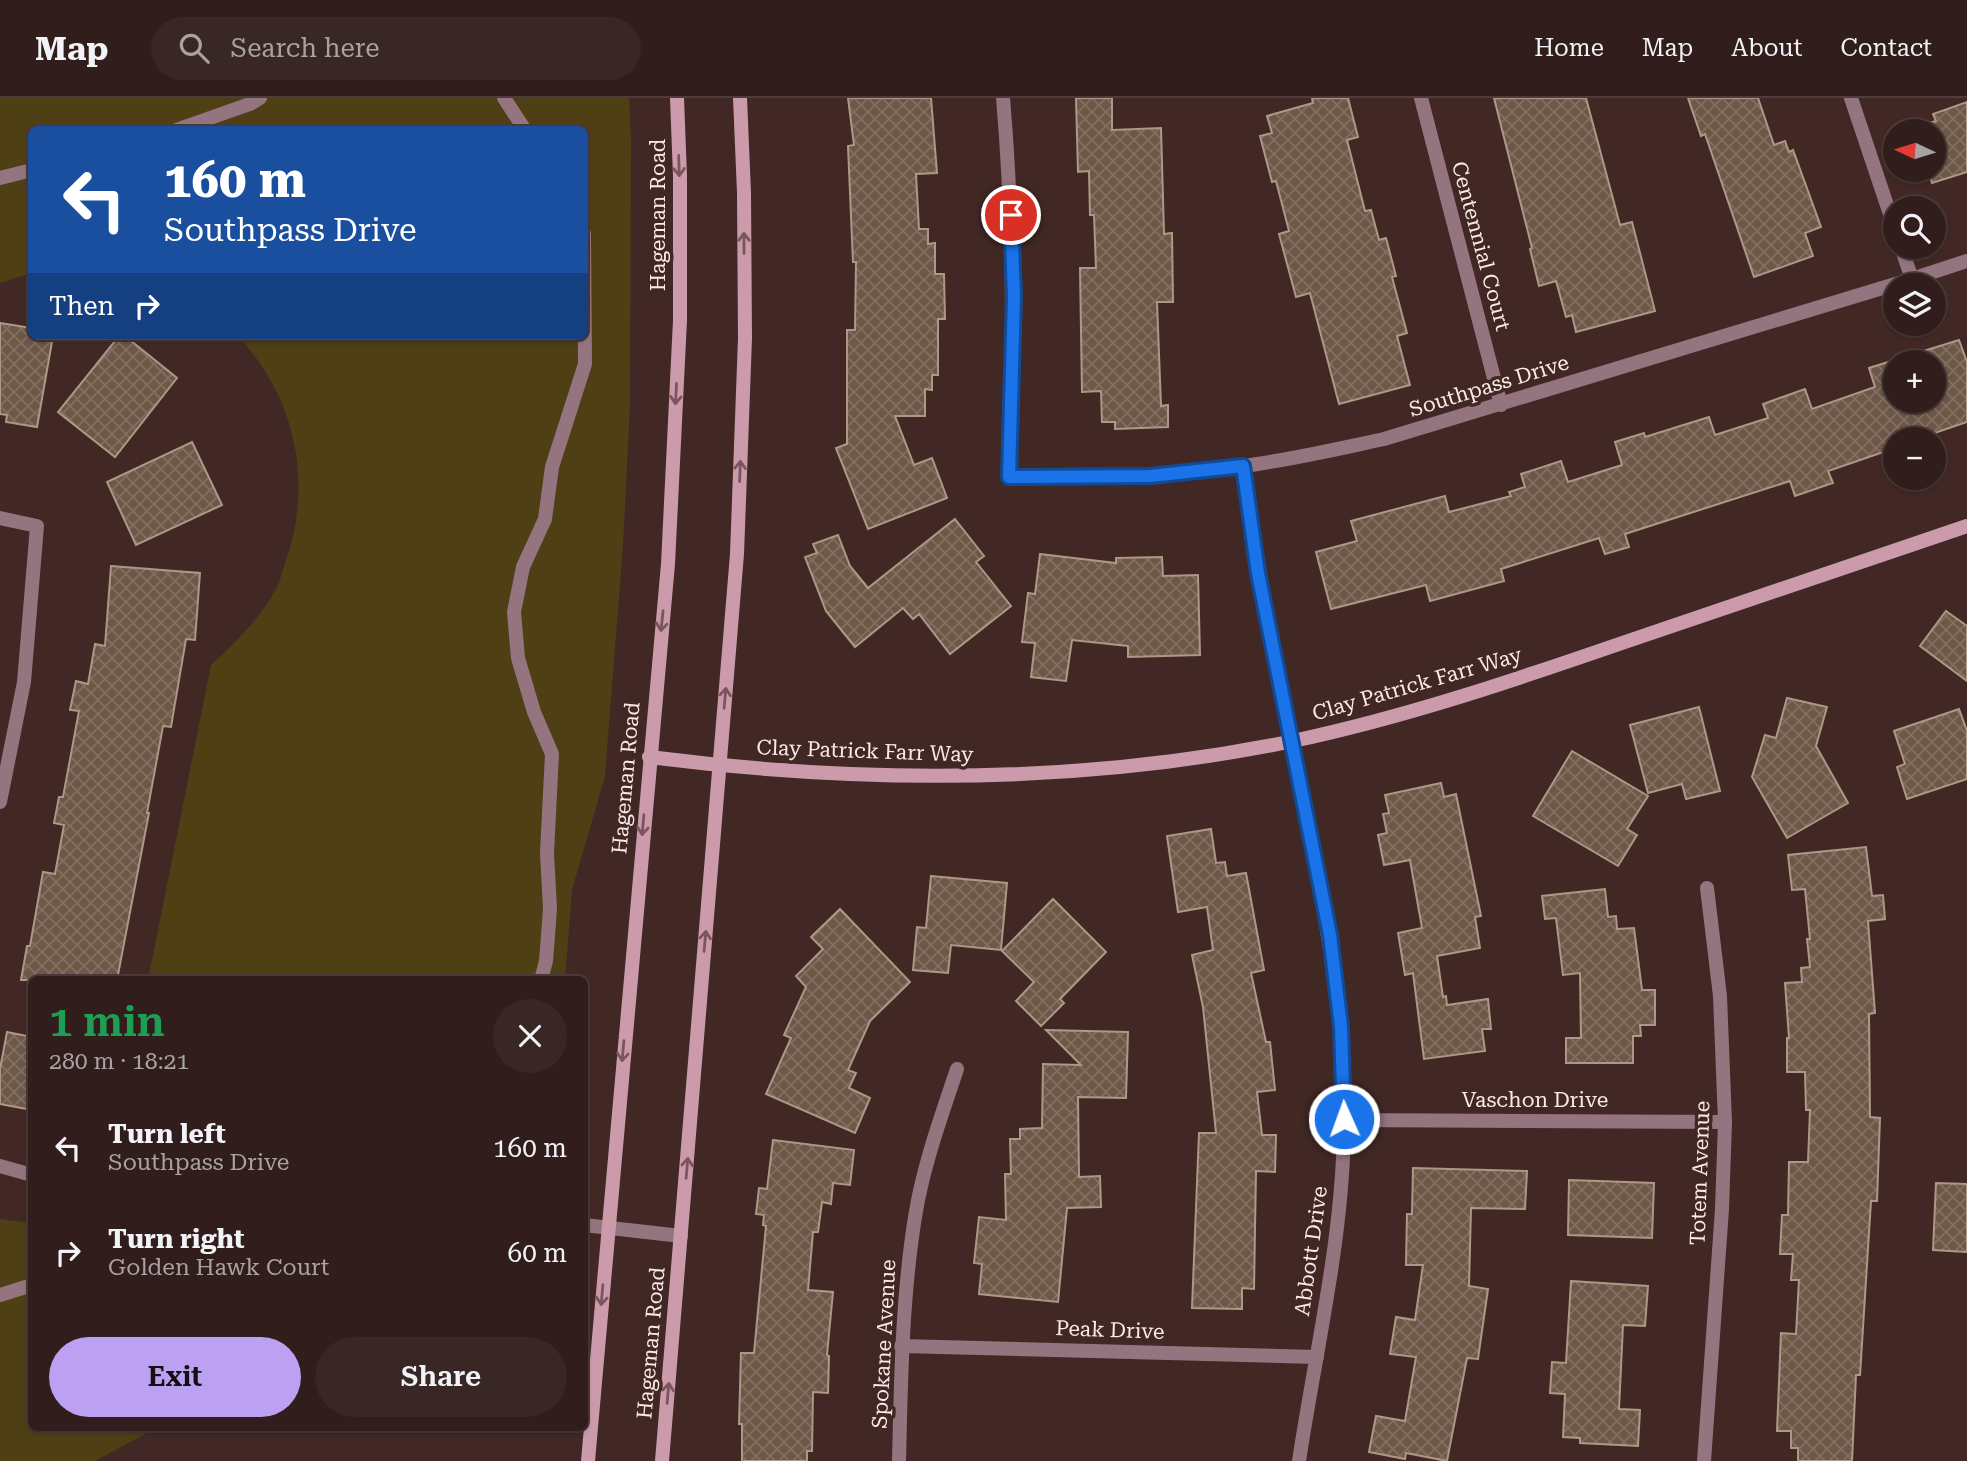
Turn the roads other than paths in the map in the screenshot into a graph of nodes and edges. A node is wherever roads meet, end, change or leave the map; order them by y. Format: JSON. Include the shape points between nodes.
{"nodes":[{"id":1,"x":260,"y":98,"type":"edge"},
{"id":2,"x":503,"y":98,"type":"edge"},
{"id":3,"x":677,"y":98,"type":"edge"},
{"id":4,"x":740,"y":98,"type":"edge"},
{"id":5,"x":1003,"y":98,"type":"edge"},
{"id":6,"x":1421,"y":98,"type":"edge"},
{"id":7,"x":1851,"y":98,"type":"edge"},
{"id":8,"x":187,"y":126,"type":"edge"},
{"id":9,"x":522,"y":126,"type":"edge"},
{"id":10,"x":28,"y":171,"type":"edge"},
{"id":11,"x":0,"y":178,"type":"edge"},
{"id":12,"x":1884,"y":196,"type":"edge"},
{"id":13,"x":1967,"y":261,"type":"edge"},
{"id":14,"x":1930,"y":273,"type":"edge"},
{"id":15,"x":1883,"y":288,"type":"edge"},
{"id":16,"x":585,"y":340,"type":"edge"},
{"id":17,"x":1501,"y":405,"type":"junction"},
{"id":18,"x":1243,"y":466,"type":"junction"},
{"id":19,"x":0,"y":518,"type":"edge"},
{"id":20,"x":1967,"y":526,"type":"edge"},
{"id":21,"x":1291,"y":741,"type":"junction"},
{"id":22,"x":649,"y":757,"type":"junction"},
{"id":23,"x":719,"y":766,"type":"junction"},
{"id":24,"x":0,"y":802,"type":"edge"},
{"id":25,"x":1707,"y":888,"type":"dead end"},
{"id":26,"x":542,"y":976,"type":"edge"},
{"id":27,"x":957,"y":1069,"type":"dead end"},
{"id":28,"x":1344,"y":1119,"type":"junction"},
{"id":29,"x":1725,"y":1122,"type":"junction"},
{"id":30,"x":0,"y":1166,"type":"edge"},
{"id":31,"x":28,"y":1174,"type":"edge"},
{"id":32,"x":588,"y":1225,"type":"edge"},
{"id":33,"x":608,"y":1227,"type":"junction"},
{"id":34,"x":681,"y":1236,"type":"junction"},
{"id":35,"x":28,"y":1286,"type":"edge"},
{"id":36,"x":0,"y":1295,"type":"edge"},
{"id":37,"x":901,"y":1346,"type":"junction"},
{"id":38,"x":1317,"y":1357,"type":"junction"},
{"id":39,"x":588,"y":1461,"type":"edge"},
{"id":40,"x":662,"y":1461,"type":"edge"},
{"id":41,"x":899,"y":1461,"type":"edge"},
{"id":42,"x":1299,"y":1461,"type":"edge"},
{"id":43,"x":1704,"y":1461,"type":"edge"}],
"edges":[{"from":1,"to":8,"type":"street"},
{"from":2,"to":9,"type":"street"},
{"from":3,"to":22,"type":"main road","name":"Hageman Road","one_way":true,"via":[[680,320],[668,564]]},
{"from":23,"to":4,"type":"main road","name":"Hageman Road","one_way":true,"via":[[737,554],[745,338]]},
{"from":5,"to":18,"type":"street","name":"Southpass Drive","via":[[1014,296],[1009,477],[1150,476]]},
{"from":6,"to":17,"type":"street","name":"Centennial Court"},
{"from":7,"to":12,"type":"street"},
{"from":10,"to":11,"type":"street"},
{"from":13,"to":14,"type":"street","name":"Southpass Drive"},
{"from":15,"to":17,"type":"street","name":"Southpass Drive"},
{"from":16,"to":26,"type":"street","via":[[585,364],[552,467],[545,519],[523,567],[514,612],[518,658],[552,754],[547,853],[550,909]]},
{"from":17,"to":18,"type":"street","name":"Southpass Drive","via":[[1384,439]]},
{"from":18,"to":21,"type":"street","name":"Abbott Drive","via":[[1258,573]]},
{"from":19,"to":24,"type":"street","via":[[37,526],[24,682]]},
{"from":20,"to":21,"type":"main road","name":"Clay Patrick Farr Way","via":[[1461,698]]},
{"from":21,"to":23,"type":"main road","name":"Clay Patrick Farr Way","via":[[1078,772],[889,777]]},
{"from":21,"to":28,"type":"street","name":"Abbott Drive","via":[[1330,935],[1341,1027]]},
{"from":22,"to":23,"type":"main road","name":"Clay Patrick Farr Way"},
{"from":22,"to":33,"type":"main road","name":"Hageman Road","one_way":true},
{"from":34,"to":23,"type":"main road","name":"Hageman Road","one_way":true},
{"from":25,"to":29,"type":"street","name":"Totem Avenue","via":[[1720,996]]},
{"from":27,"to":37,"type":"street","name":"Spokane Avenue","via":[[932,1143],[915,1215]]},
{"from":28,"to":29,"type":"street","name":"Vaschon Drive"},
{"from":28,"to":38,"type":"street","name":"Abbott Drive","via":[[1335,1248]]},
{"from":29,"to":43,"type":"street","name":"Totem Avenue"},
{"from":30,"to":31,"type":"street"},
{"from":32,"to":33,"type":"street"},
{"from":33,"to":34,"type":"street"},
{"from":33,"to":39,"type":"main road","name":"Hageman Road","one_way":true},
{"from":40,"to":34,"type":"main road","name":"Hageman Road","one_way":true},
{"from":35,"to":36,"type":"street"},
{"from":37,"to":38,"type":"street","name":"Peak Drive"},
{"from":37,"to":41,"type":"street","name":"Spokane Avenue"},
{"from":38,"to":42,"type":"street","name":"Abbott Drive"}]}
